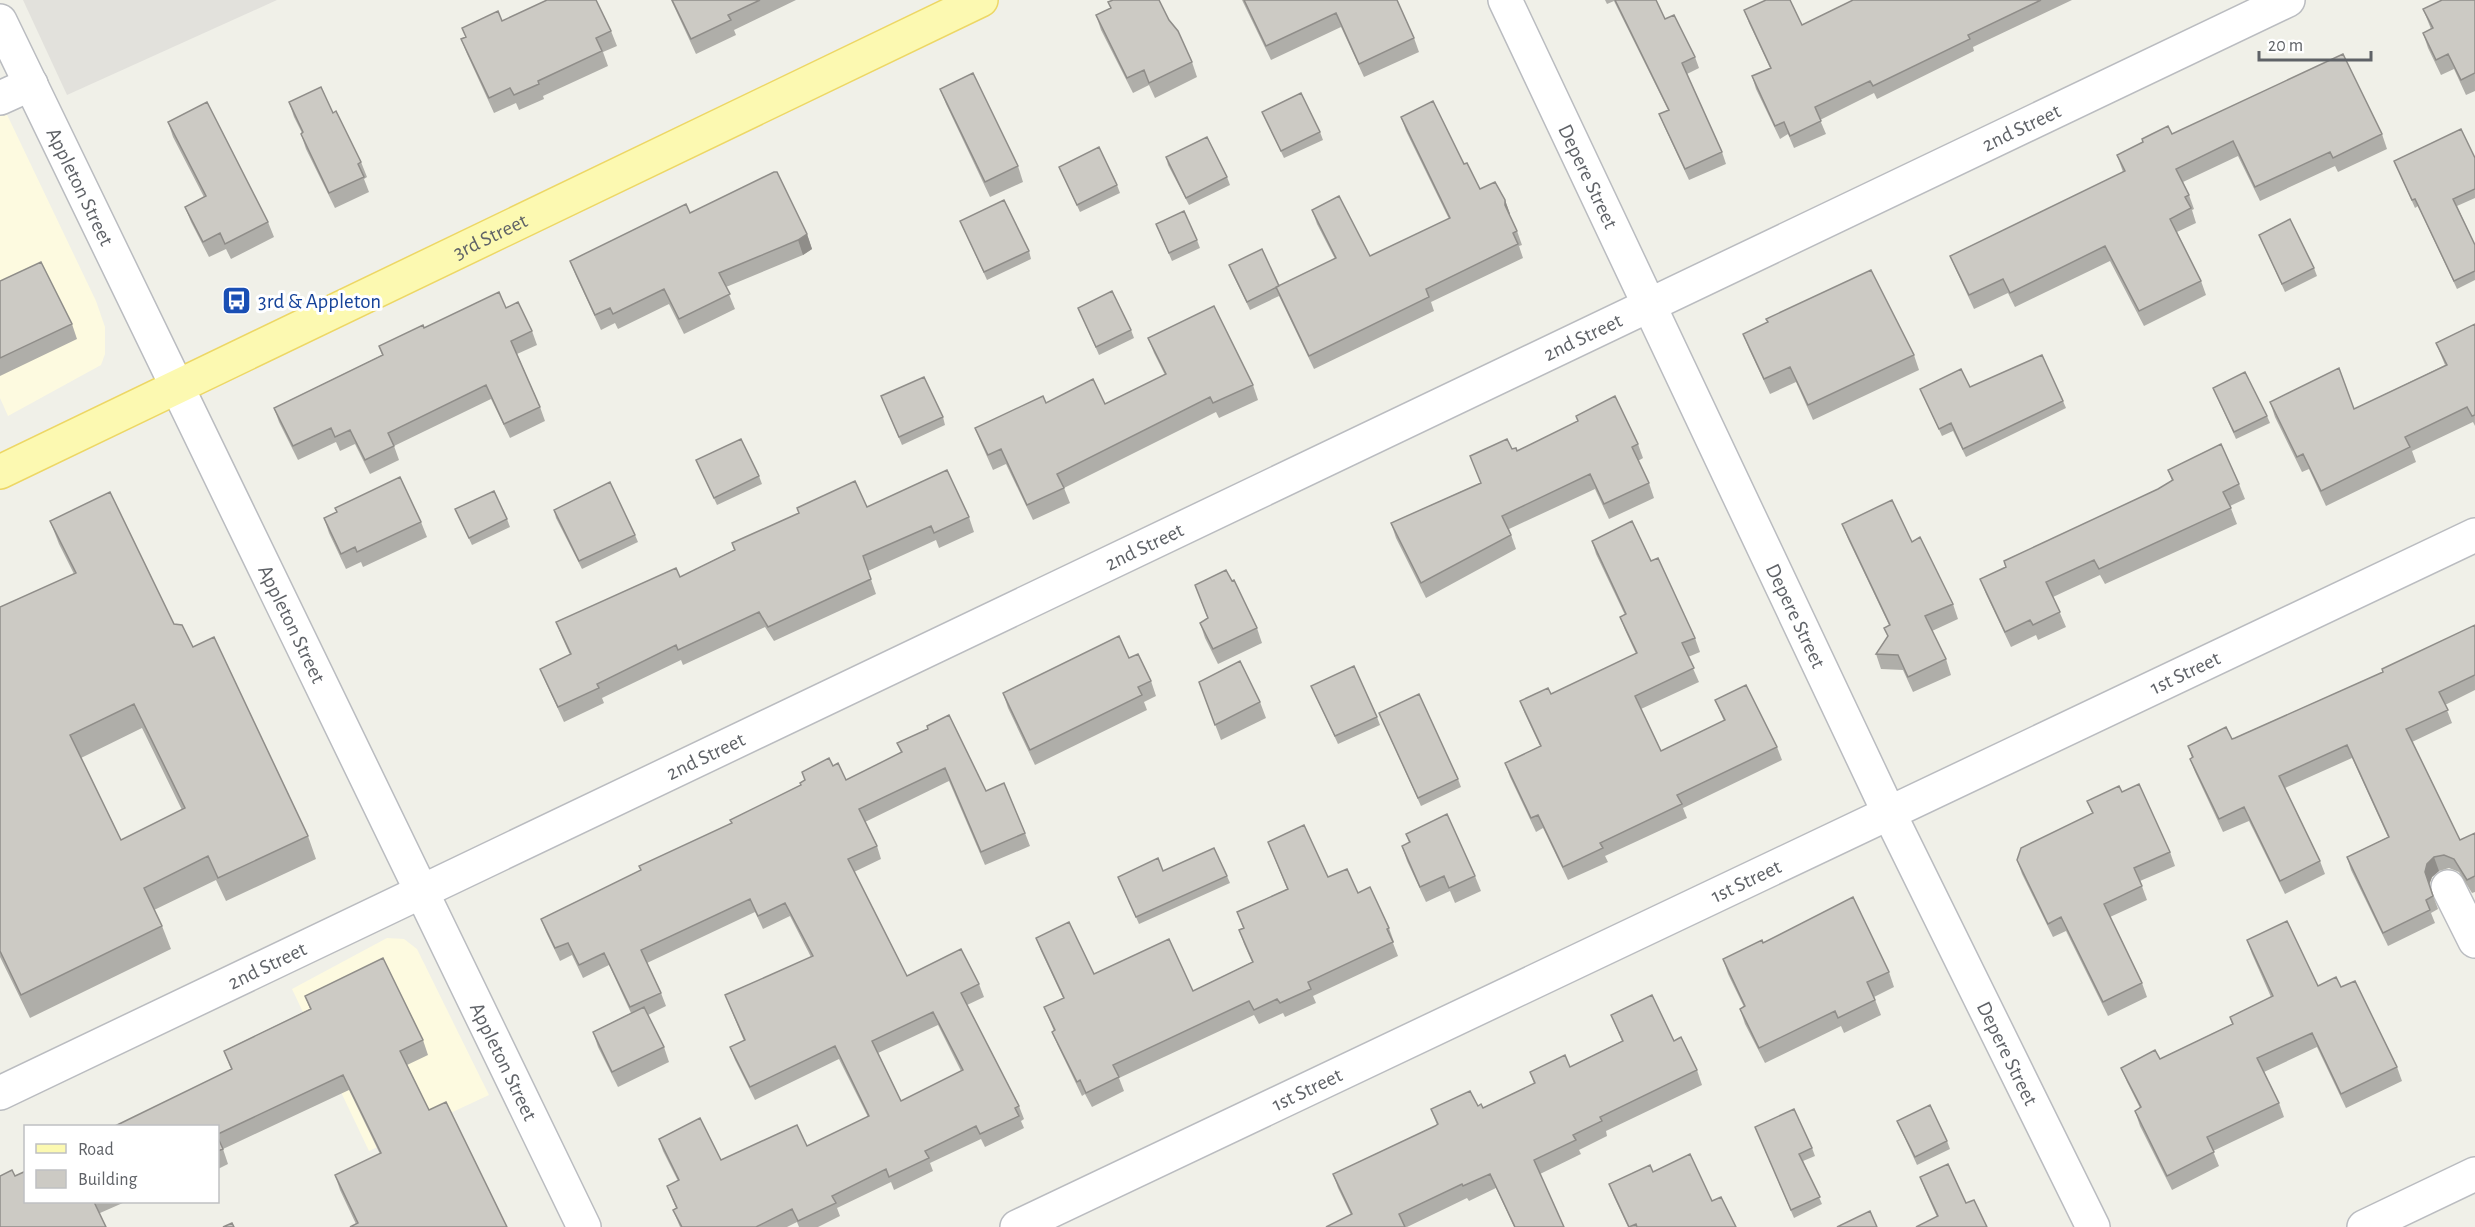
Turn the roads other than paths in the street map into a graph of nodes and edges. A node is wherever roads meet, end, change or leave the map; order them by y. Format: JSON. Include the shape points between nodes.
{"nodes":[{"id":1,"x":981,"y":0,"type":"edge"},
{"id":2,"x":1505,"y":0,"type":"edge"},
{"id":3,"x":2288,"y":0,"type":"edge"},
{"id":4,"x":0,"y":21,"type":"edge"},
{"id":5,"x":31,"y":84,"type":"junction"},
{"id":6,"x":0,"y":98,"type":"edge"},
{"id":7,"x":1652,"y":305,"type":"junction"},
{"id":8,"x":177,"y":387,"type":"junction"},
{"id":9,"x":0,"y":472,"type":"edge"},
{"id":10,"x":2475,"y":535,"type":"edge"},
{"id":11,"x":1890,"y":813,"type":"junction"},
{"id":12,"x":2448,"y":887,"type":"dead end"},
{"id":13,"x":422,"y":892,"type":"junction"},
{"id":14,"x":2475,"y":941,"type":"edge"},
{"id":15,"x":0,"y":1093,"type":"edge"},
{"id":16,"x":2475,"y":1174,"type":"edge"},
{"id":17,"x":584,"y":1227,"type":"edge"},
{"id":18,"x":1017,"y":1227,"type":"edge"},
{"id":19,"x":2093,"y":1227,"type":"edge"},
{"id":20,"x":2364,"y":1227,"type":"edge"}],
"edges":[{"from":1,"to":8,"type":"main road","name":"3rd Street"},
{"from":2,"to":7,"type":"street","name":"Depere Street"},
{"from":3,"to":7,"type":"street","name":"2nd Street"},
{"from":4,"to":5,"type":"street","name":"Appleton Street"},
{"from":5,"to":6,"type":"street"},
{"from":5,"to":8,"type":"street","name":"Appleton Street"},
{"from":7,"to":11,"type":"street","name":"Depere Street"},
{"from":7,"to":13,"type":"street","name":"2nd Street"},
{"from":8,"to":9,"type":"main road","name":"3rd Street"},
{"from":8,"to":13,"type":"street","name":"Appleton Street"},
{"from":10,"to":11,"type":"street","name":"1st Street"},
{"from":11,"to":18,"type":"street","name":"1st Street"},
{"from":11,"to":19,"type":"street","name":"Depere Street"},
{"from":12,"to":14,"type":"street"},
{"from":13,"to":15,"type":"street","name":"2nd Street"},
{"from":13,"to":17,"type":"street","name":"Appleton Street"},
{"from":16,"to":20,"type":"street"}]}
